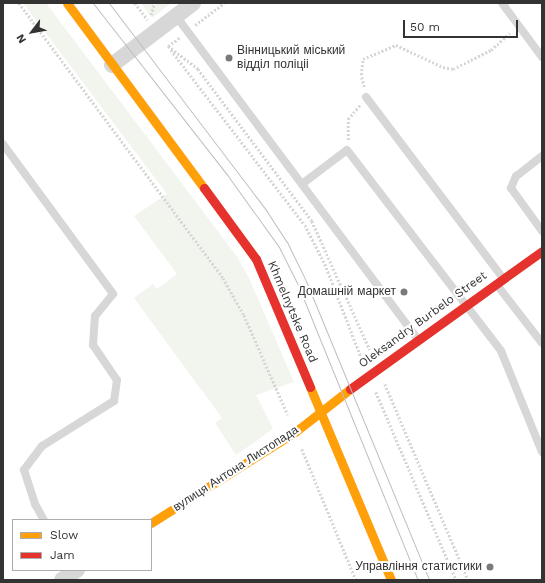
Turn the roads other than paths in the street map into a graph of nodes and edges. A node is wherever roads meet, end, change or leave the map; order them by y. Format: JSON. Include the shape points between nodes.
{"nodes":[{"id":1,"x":67,"y":3,"type":"edge"},
{"id":2,"x":193,"y":3,"type":"edge"},
{"id":3,"x":502,"y":3,"type":"edge"},
{"id":4,"x":176,"y":16,"type":"junction"},
{"id":5,"x":542,"y":58,"type":"edge"},
{"id":6,"x":112,"y":65,"type":"junction"},
{"id":7,"x":366,"y":97,"type":"road end"},
{"id":8,"x":3,"y":144,"type":"edge"},
{"id":9,"x":542,"y":156,"type":"edge"},
{"id":10,"x":302,"y":184,"type":"junction"},
{"id":11,"x":542,"y":231,"type":"edge"},
{"id":12,"x":542,"y":251,"type":"edge"},
{"id":13,"x":499,"y":281,"type":"junction"},
{"id":14,"x":464,"y":305,"type":"junction"},
{"id":15,"x":417,"y":339,"type":"junction"},
{"id":16,"x":542,"y":343,"type":"edge"},
{"id":17,"x":320,"y":412,"type":"junction"},
{"id":18,"x":542,"y":452,"type":"edge"},
{"id":19,"x":43,"y":519,"type":"edge"},
{"id":20,"x":152,"y":522,"type":"edge"},
{"id":21,"x":75,"y":571,"type":"edge"},
{"id":22,"x":62,"y":580,"type":"edge"},
{"id":23,"x":391,"y":580,"type":"edge"}],
"edges":[{"from":1,"to":6,"type":"main road","name":"Khmelnytske Road"},
{"from":2,"to":4,"type":"street"},
{"from":3,"to":5,"type":"lane"},
{"from":4,"to":6,"type":"street"},
{"from":4,"to":10,"type":"lane"},
{"from":6,"to":17,"type":"main road","name":"Khmelnytske Road","via":[[256,259],[274,295]]},
{"from":7,"to":13,"type":"lane"},
{"from":8,"to":19,"type":"lane","via":[[113,294],[95,316],[92,345],[117,380],[114,401],[42,446],[24,470],[35,504]]},
{"from":9,"to":11,"type":"lane","via":[[516,176],[511,188]]},
{"from":10,"to":14,"type":"lane","via":[[347,150]]},
{"from":10,"to":15,"type":"lane"},
{"from":12,"to":13,"type":"main road","name":"Oleksandry Burbelo Street"},
{"from":13,"to":14,"type":"main road","name":"Oleksandry Burbelo Street"},
{"from":13,"to":16,"type":"lane"},
{"from":14,"to":15,"type":"main road","name":"Oleksandry Burbelo Street"},
{"from":14,"to":18,"type":"lane","via":[[501,351]]},
{"from":15,"to":17,"type":"main road","name":"Oleksandry Burbelo Street"},
{"from":17,"to":20,"type":"main road","name":"вулиця Антона Листопада","via":[[295,432]]},
{"from":17,"to":23,"type":"main road","name":"Khmelnytske Road"},
{"from":21,"to":22,"type":"street"}]}
